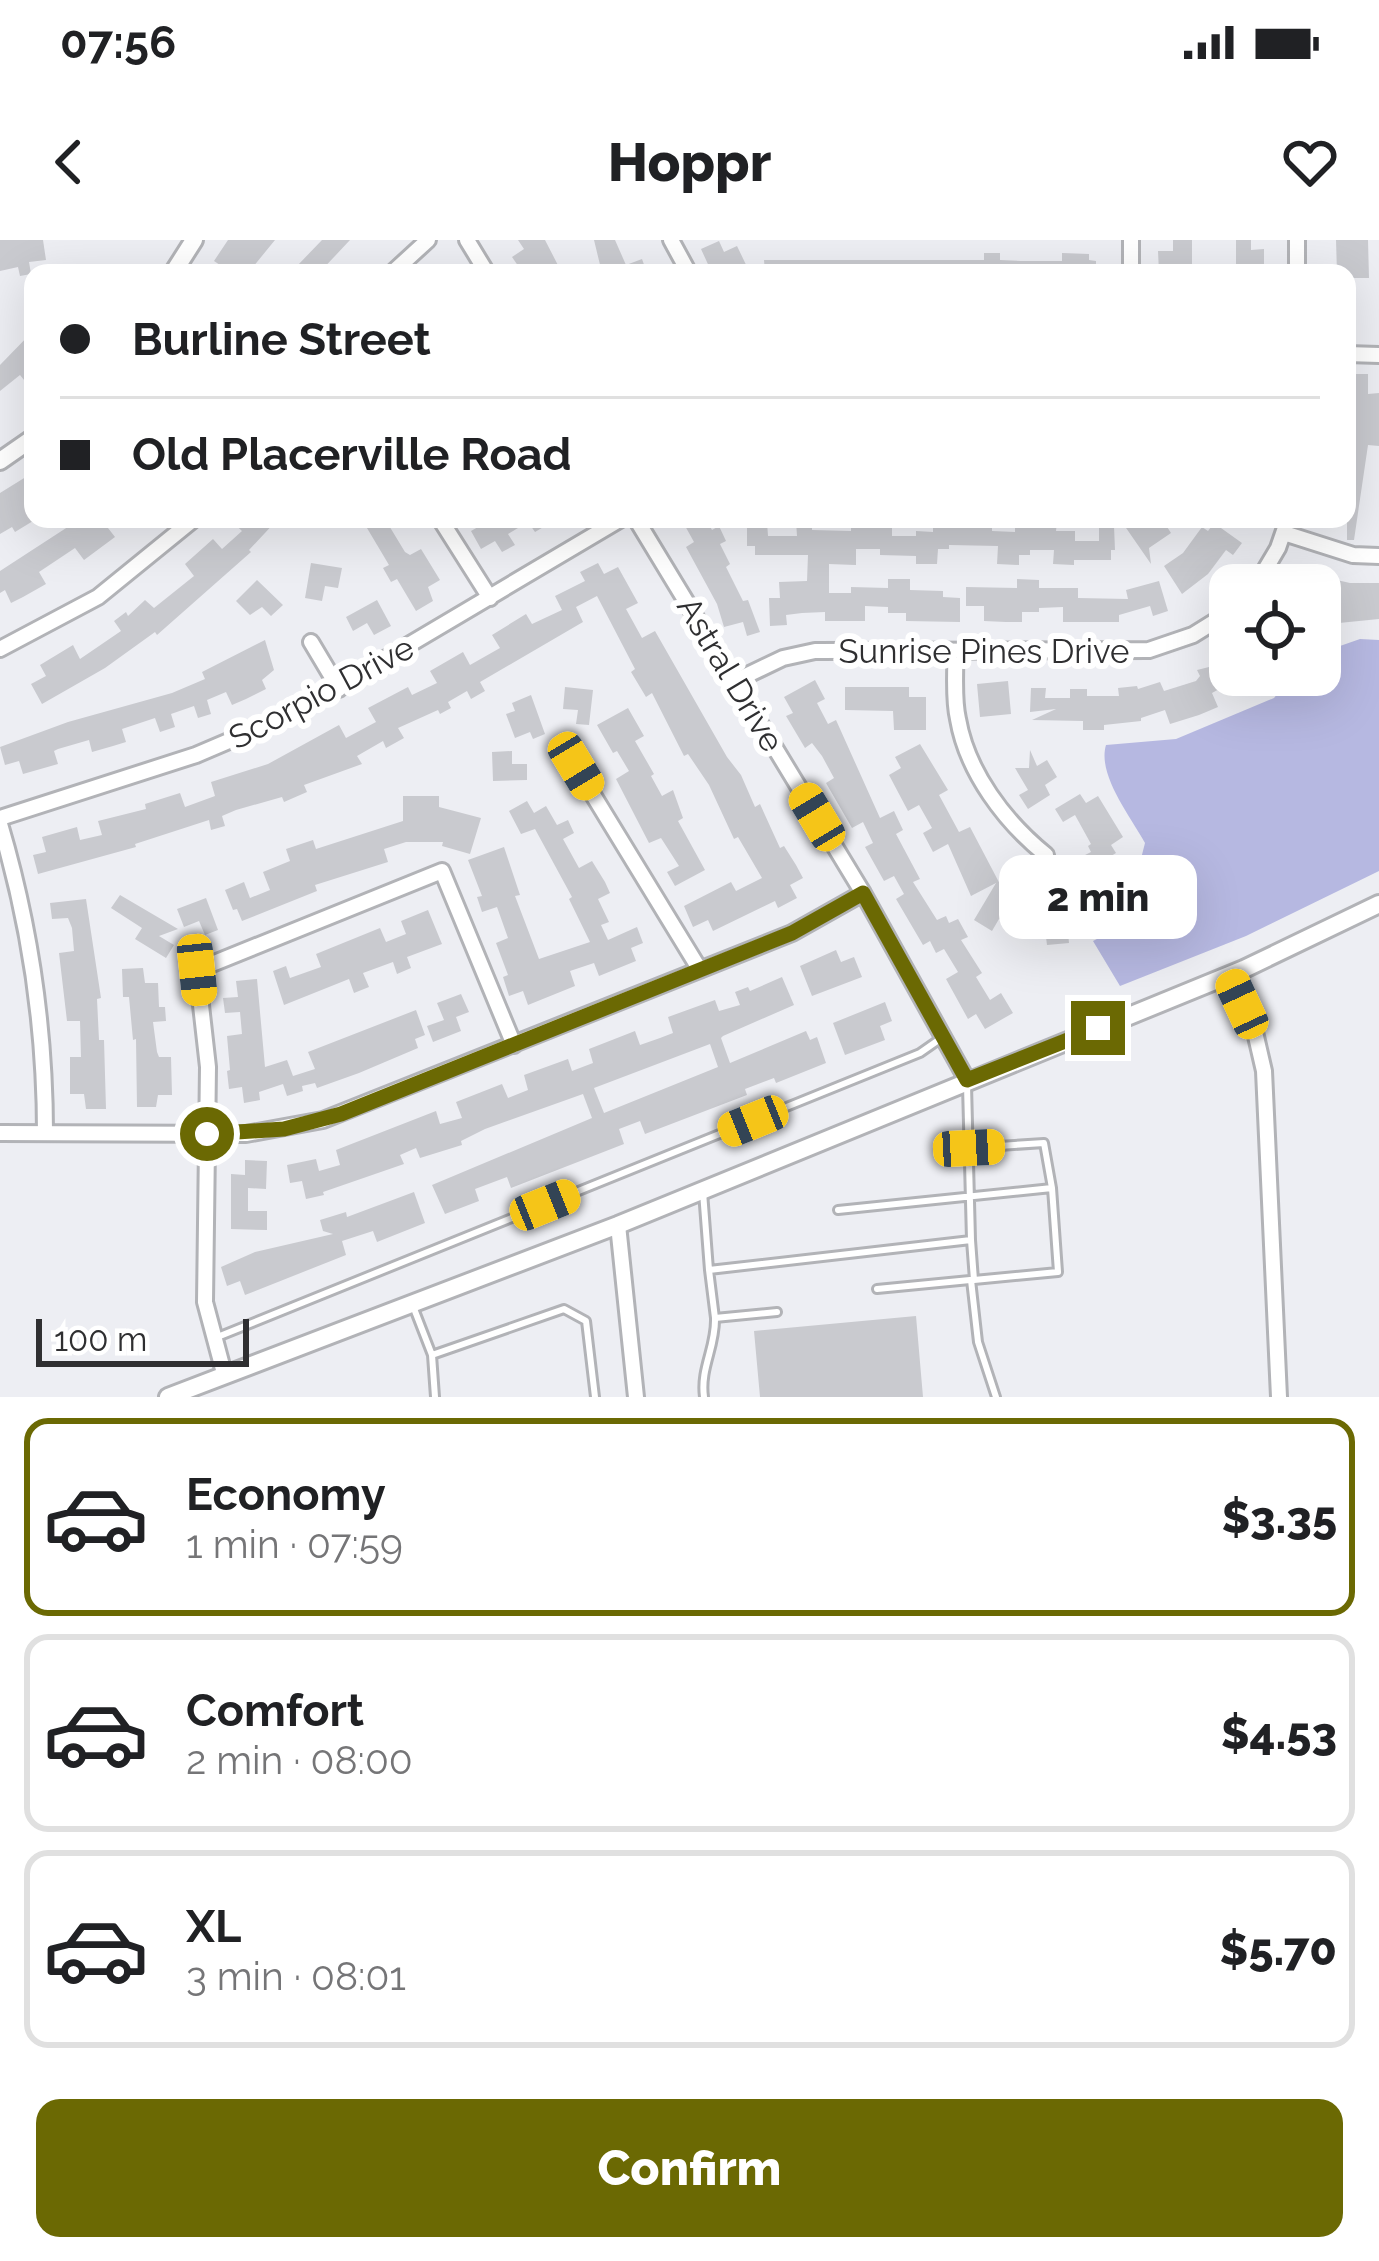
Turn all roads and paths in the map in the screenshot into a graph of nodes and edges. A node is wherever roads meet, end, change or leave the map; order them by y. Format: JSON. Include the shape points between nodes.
{"nodes":[{"id":1,"x":428,"y":240,"type":"edge"},
{"id":2,"x":402,"y":264,"type":"edge"},
{"id":3,"x":183,"y":528,"type":"edge"},
{"id":4,"x":446,"y":528,"type":"edge"},
{"id":5,"x":606,"y":528,"type":"edge"},
{"id":6,"x":642,"y":528,"type":"edge"},
{"id":7,"x":1285,"y":528,"type":"edge"},
{"id":8,"x":1291,"y":528,"type":"edge"},
{"id":9,"x":1379,"y":556,"type":"edge"},
{"id":10,"x":1267,"y":564,"type":"edge"},
{"id":11,"x":490,"y":598,"type":"junction"},
{"id":12,"x":1209,"y":625,"type":"edge"},
{"id":13,"x":311,"y":642,"type":"dead end"},
{"id":14,"x":0,"y":649,"type":"edge"},
{"id":15,"x":956,"y":652,"type":"junction"},
{"id":16,"x":735,"y":681,"type":"junction"},
{"id":17,"x":339,"y":688,"type":"junction"},
{"id":18,"x":576,"y":766,"type":"dead end"},
{"id":19,"x":0,"y":821,"type":"edge"},
{"id":20,"x":1046,"y":855,"type":"dead end"},
{"id":21,"x":863,"y":893,"type":"junction"},
{"id":22,"x":1379,"y":904,"type":"edge"},
{"id":23,"x":700,"y":970,"type":"junction"},
{"id":24,"x":1228,"y":975,"type":"junction"},
{"id":25,"x":943,"y":1037,"type":"junction"},
{"id":26,"x":514,"y":1045,"type":"junction"},
{"id":27,"x":967,"y":1080,"type":"junction"},
{"id":28,"x":0,"y":1133,"type":"edge"},
{"id":29,"x":45,"y":1133,"type":"junction"},
{"id":30,"x":207,"y":1134,"type":"junction"},
{"id":31,"x":969,"y":1148,"type":"junction"},
{"id":32,"x":703,"y":1188,"type":"junction"},
{"id":33,"x":1052,"y":1189,"type":"junction"},
{"id":34,"x":970,"y":1196,"type":"junction"},
{"id":35,"x":838,"y":1210,"type":"dead end"},
{"id":36,"x":618,"y":1225,"type":"junction"},
{"id":37,"x":971,"y":1240,"type":"junction"},
{"id":38,"x":709,"y":1270,"type":"junction"},
{"id":39,"x":972,"y":1280,"type":"junction"},
{"id":40,"x":877,"y":1289,"type":"dead end"},
{"id":41,"x":411,"y":1303,"type":"junction"},
{"id":42,"x":778,"y":1312,"type":"dead end"},
{"id":43,"x":715,"y":1318,"type":"junction"},
{"id":44,"x":212,"y":1340,"type":"junction"},
{"id":45,"x":432,"y":1355,"type":"junction"},
{"id":46,"x":224,"y":1373,"type":"junction"},
{"id":47,"x":168,"y":1397,"type":"edge"},
{"id":48,"x":435,"y":1397,"type":"edge"},
{"id":49,"x":595,"y":1397,"type":"edge"},
{"id":50,"x":636,"y":1397,"type":"edge"},
{"id":51,"x":704,"y":1397,"type":"edge"},
{"id":52,"x":996,"y":1397,"type":"edge"},
{"id":53,"x":1279,"y":1397,"type":"edge"}],
"edges":[{"from":1,"to":2,"type":"street"},
{"from":3,"to":14,"type":"street","via":[[98,597]]},
{"from":4,"to":11,"type":"street"},
{"from":5,"to":11,"type":"street","name":"Scorpio Drive"},
{"from":6,"to":16,"type":"street","name":"Astral Drive"},
{"from":7,"to":10,"type":"street"},
{"from":8,"to":9,"type":"street","via":[[1353,555]]},
{"from":11,"to":17,"type":"street","name":"Scorpio Drive"},
{"from":12,"to":15,"type":"street","name":"Sunrise Pines Drive","via":[[1149,650]]},
{"from":13,"to":17,"type":"street"},
{"from":15,"to":16,"type":"street","name":"Sunrise Pines Drive","via":[[815,651]]},
{"from":15,"to":20,"type":"street","via":[[967,751],[1005,815]]},
{"from":16,"to":21,"type":"street","name":"Astral Drive"},
{"from":17,"to":19,"type":"street","name":"Scorpio Drive","via":[[221,746]]},
{"from":18,"to":23,"type":"street"},
{"from":19,"to":29,"type":"street","via":[[36,984]]},
{"from":21,"to":23,"type":"street","via":[[808,926]]},
{"from":21,"to":25,"type":"street","name":"Astral Drive"},
{"from":22,"to":24,"type":"street"},
{"from":23,"to":26,"type":"street"},
{"from":24,"to":27,"type":"street"},
{"from":24,"to":53,"type":"street","via":[[1264,1071]]},
{"from":25,"to":27,"type":"street","name":"Astral Drive"},
{"from":25,"to":44,"type":"lane"},
{"from":26,"to":30,"type":"street","via":[[323,1120]]},
{"from":26,"to":30,"type":"street","via":[[442,871],[197,970]]},
{"from":27,"to":31,"type":"lane"},
{"from":27,"to":32,"type":"street"},
{"from":28,"to":29,"type":"street"},
{"from":29,"to":30,"type":"street"},
{"from":30,"to":44,"type":"street","via":[[204,1284]]},
{"from":31,"to":33,"type":"lane","via":[[1044,1143]]},
{"from":31,"to":34,"type":"lane"},
{"from":32,"to":36,"type":"street"},
{"from":32,"to":38,"type":"lane"},
{"from":33,"to":34,"type":"lane"},
{"from":33,"to":39,"type":"lane","via":[[1058,1272]]},
{"from":34,"to":35,"type":"lane"},
{"from":34,"to":37,"type":"lane"},
{"from":36,"to":41,"type":"street"},
{"from":36,"to":50,"type":"street"},
{"from":37,"to":38,"type":"lane"},
{"from":37,"to":39,"type":"lane"},
{"from":38,"to":43,"type":"lane"},
{"from":39,"to":40,"type":"lane"},
{"from":39,"to":52,"type":"lane","via":[[978,1342]]},
{"from":41,"to":45,"type":"lane"},
{"from":41,"to":46,"type":"street"},
{"from":42,"to":43,"type":"lane"},
{"from":43,"to":51,"type":"lane"},
{"from":44,"to":46,"type":"street"},
{"from":45,"to":48,"type":"lane"},
{"from":45,"to":49,"type":"lane","via":[[564,1309],[586,1321]]},
{"from":46,"to":47,"type":"street"}]}
